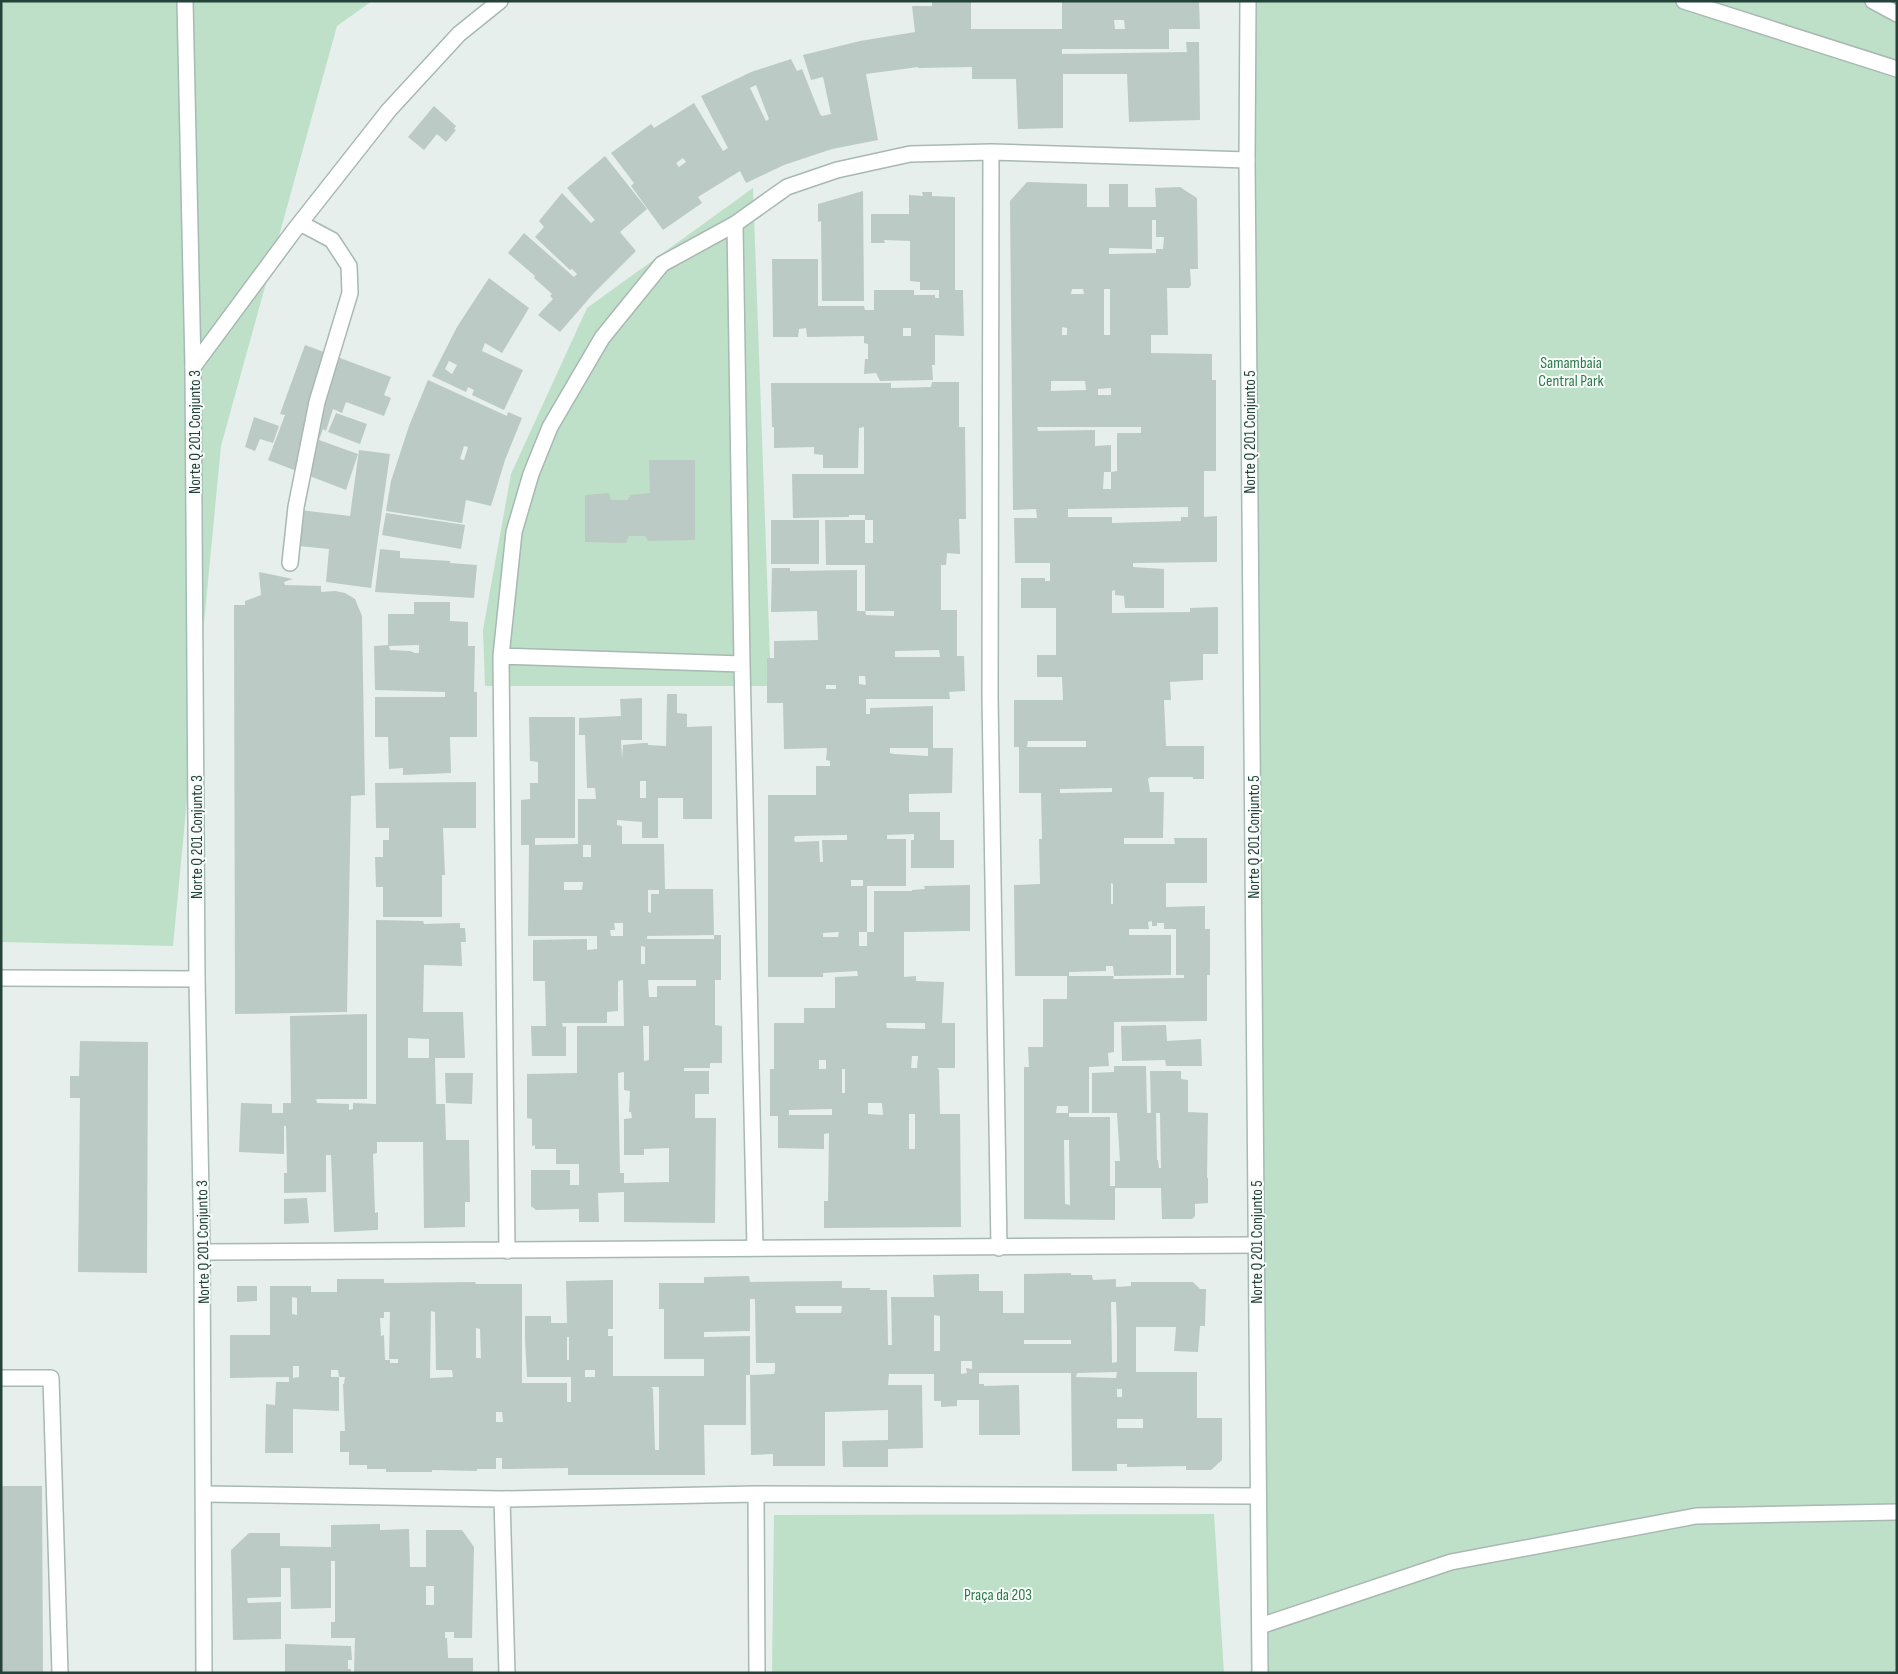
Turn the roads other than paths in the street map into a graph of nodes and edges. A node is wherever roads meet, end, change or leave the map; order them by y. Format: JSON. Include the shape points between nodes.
{"nodes":[{"id":1,"x":185,"y":1,"type":"edge"},
{"id":2,"x":500,"y":1,"type":"edge"},
{"id":3,"x":1248,"y":1,"type":"edge"},
{"id":4,"x":1684,"y":1,"type":"edge"},
{"id":5,"x":1873,"y":1,"type":"edge"},
{"id":6,"x":1897,"y":14,"type":"edge"},
{"id":7,"x":1897,"y":69,"type":"edge"},
{"id":8,"x":991,"y":152,"type":"junction"},
{"id":9,"x":1247,"y":160,"type":"junction"},
{"id":10,"x":300,"y":224,"type":"junction"},
{"id":11,"x":735,"y":224,"type":"junction"},
{"id":12,"x":193,"y":367,"type":"junction"},
{"id":13,"x":290,"y":563,"type":"dead end"},
{"id":14,"x":501,"y":656,"type":"junction"},
{"id":15,"x":742,"y":664,"type":"junction"},
{"id":16,"x":1,"y":978,"type":"edge"},
{"id":17,"x":197,"y":979,"type":"junction"},
{"id":18,"x":1256,"y":1246,"type":"junction"},
{"id":19,"x":755,"y":1248,"type":"junction"},
{"id":20,"x":999,"y":1248,"type":"junction"},
{"id":21,"x":507,"y":1251,"type":"junction"},
{"id":22,"x":202,"y":1252,"type":"junction"},
{"id":23,"x":1,"y":1378,"type":"edge"},
{"id":24,"x":204,"y":1494,"type":"junction"},
{"id":25,"x":756,"y":1494,"type":"junction"},
{"id":26,"x":1258,"y":1496,"type":"junction"},
{"id":27,"x":502,"y":1499,"type":"junction"},
{"id":28,"x":1897,"y":1512,"type":"edge"},
{"id":29,"x":1260,"y":1626,"type":"junction"},
{"id":30,"x":60,"y":1673,"type":"edge"},
{"id":31,"x":204,"y":1673,"type":"edge"},
{"id":32,"x":508,"y":1673,"type":"edge"},
{"id":33,"x":757,"y":1673,"type":"edge"},
{"id":34,"x":1260,"y":1673,"type":"edge"}],
"edges":[{"from":1,"to":12,"type":"street","name":"Norte Q 201 Conjunto 3"},
{"from":2,"to":10,"type":"street","via":[[459,34],[389,110]]},
{"from":3,"to":9,"type":"street","name":"Norte Q 201 Conjunto 5"},
{"from":4,"to":7,"type":"street"},
{"from":5,"to":6,"type":"street"},
{"from":8,"to":9,"type":"street"},
{"from":8,"to":11,"type":"street","via":[[910,154],[837,170],[787,187]]},
{"from":8,"to":20,"type":"street","via":[[990,697]]},
{"from":9,"to":18,"type":"street","name":"Norte Q 201 Conjunto 5"},
{"from":10,"to":12,"type":"street"},
{"from":10,"to":13,"type":"street","via":[[332,240],[349,266],[350,293],[317,402],[296,507]]},
{"from":11,"to":14,"type":"street","via":[[662,264],[602,338],[550,427],[531,474],[514,532]]},
{"from":11,"to":15,"type":"street"},
{"from":12,"to":17,"type":"street","name":"Norte Q 201 Conjunto 3"},
{"from":14,"to":15,"type":"street"},
{"from":14,"to":21,"type":"street"},
{"from":15,"to":19,"type":"street"},
{"from":16,"to":17,"type":"street"},
{"from":17,"to":22,"type":"street","name":"Norte Q 201 Conjunto 3"},
{"from":18,"to":20,"type":"street"},
{"from":18,"to":26,"type":"street","name":"Norte Q 201 Conjunto 5"},
{"from":19,"to":20,"type":"street"},
{"from":19,"to":21,"type":"street"},
{"from":21,"to":22,"type":"street"},
{"from":22,"to":24,"type":"street","name":"Norte Q 201 Conjunto 3"},
{"from":23,"to":30,"type":"street","via":[[51,1378]]},
{"from":24,"to":27,"type":"street"},
{"from":24,"to":31,"type":"street","name":"Norte Q 201 Conjunto 3"},
{"from":25,"to":26,"type":"street"},
{"from":25,"to":27,"type":"street"},
{"from":25,"to":33,"type":"street"},
{"from":26,"to":29,"type":"street","name":"Norte Q 201 Conjunto 5"},
{"from":27,"to":32,"type":"street"},
{"from":28,"to":29,"type":"street","via":[[1696,1516],[1451,1562]]},
{"from":29,"to":34,"type":"street","name":"Norte Q 201 Conjunto 5"}]}
